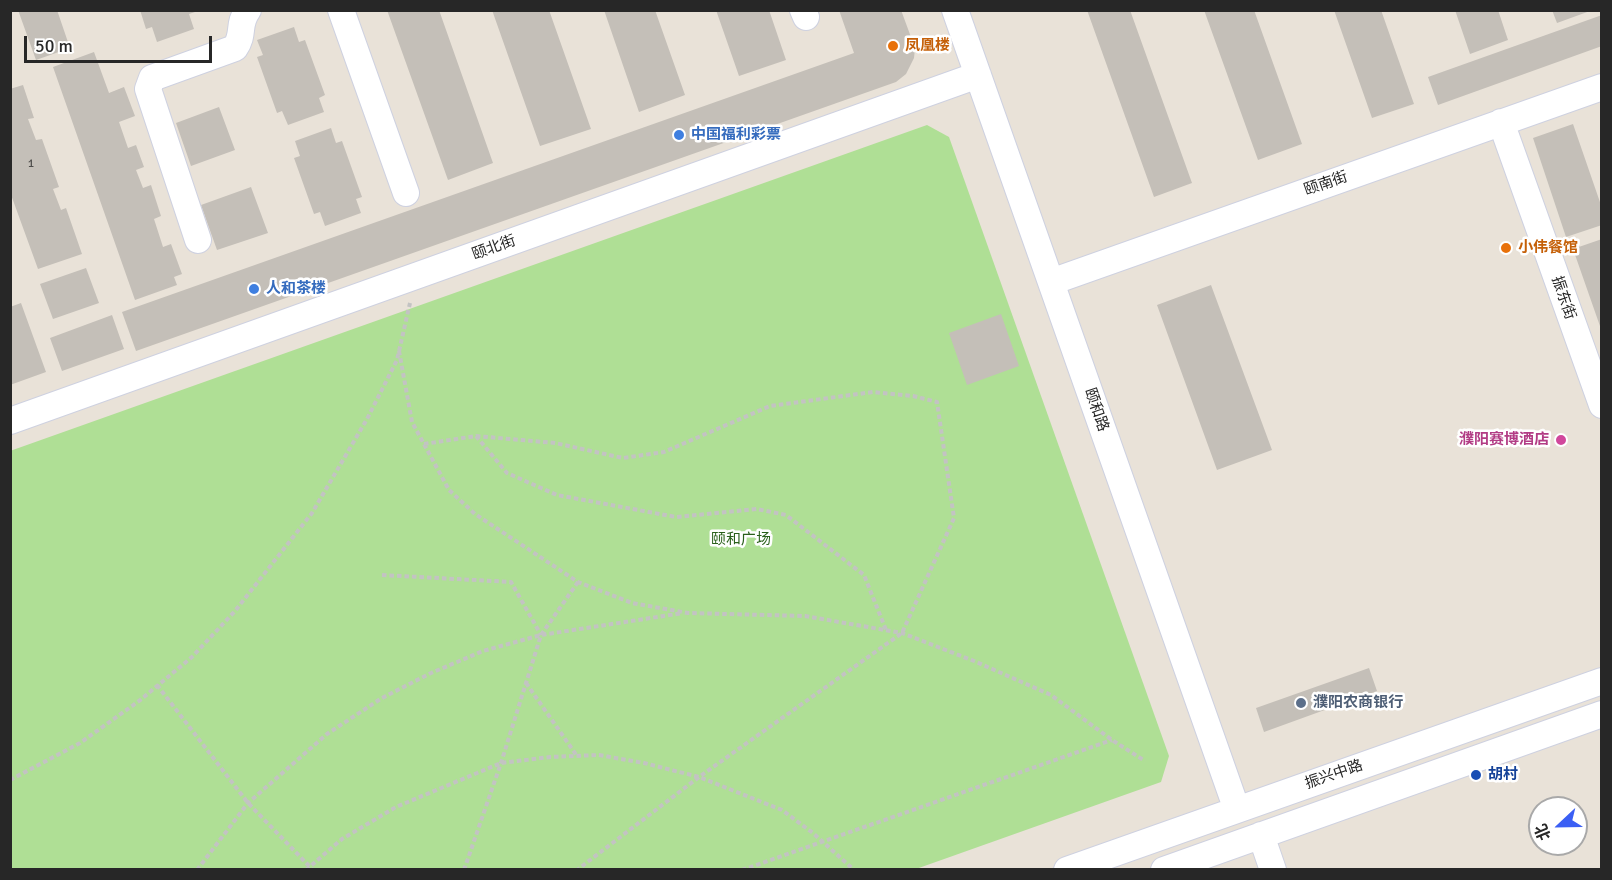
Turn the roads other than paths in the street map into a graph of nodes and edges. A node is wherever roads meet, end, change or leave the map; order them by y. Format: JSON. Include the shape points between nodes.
{"nodes":[{"id":1,"x":248,"y":10,"type":"edge"},
{"id":2,"x":341,"y":10,"type":"edge"},
{"id":3,"x":955,"y":10,"type":"edge"},
{"id":4,"x":978,"y":75,"type":"junction"},
{"id":5,"x":1602,"y":87,"type":"edge"},
{"id":6,"x":1501,"y":122,"type":"junction"},
{"id":7,"x":405,"y":193,"type":"dead end"},
{"id":8,"x":198,"y":240,"type":"dead end"},
{"id":9,"x":1051,"y":282,"type":"junction"},
{"id":10,"x":1602,"y":405,"type":"edge"},
{"id":11,"x":10,"y":421,"type":"edge"},
{"id":12,"x":1602,"y":681,"type":"edge"},
{"id":13,"x":1602,"y":714,"type":"edge"},
{"id":14,"x":1237,"y":810,"type":"junction"},
{"id":15,"x":1261,"y":835,"type":"junction"},
{"id":16,"x":1067,"y":870,"type":"edge"},
{"id":17,"x":1164,"y":870,"type":"edge"},
{"id":18,"x":1273,"y":870,"type":"edge"}],
"edges":[{"from":1,"to":8,"type":"street","via":[[242,18],[241,39],[235,48],[152,78],[148,89]]},
{"from":2,"to":7,"type":"street"},
{"from":3,"to":4,"type":"street","name":"颐和路"},
{"from":4,"to":9,"type":"street","name":"颐和路"},
{"from":4,"to":11,"type":"street","name":"颐北街"},
{"from":5,"to":6,"type":"street","name":"颐南街"},
{"from":6,"to":9,"type":"street","name":"颐南街"},
{"from":6,"to":10,"type":"street","name":"振东街"},
{"from":9,"to":14,"type":"street","name":"颐和路"},
{"from":12,"to":14,"type":"street","name":"振兴中路"},
{"from":13,"to":15,"type":"street"},
{"from":14,"to":16,"type":"street","name":"振兴中路"},
{"from":15,"to":17,"type":"street"},
{"from":15,"to":18,"type":"street"}]}
